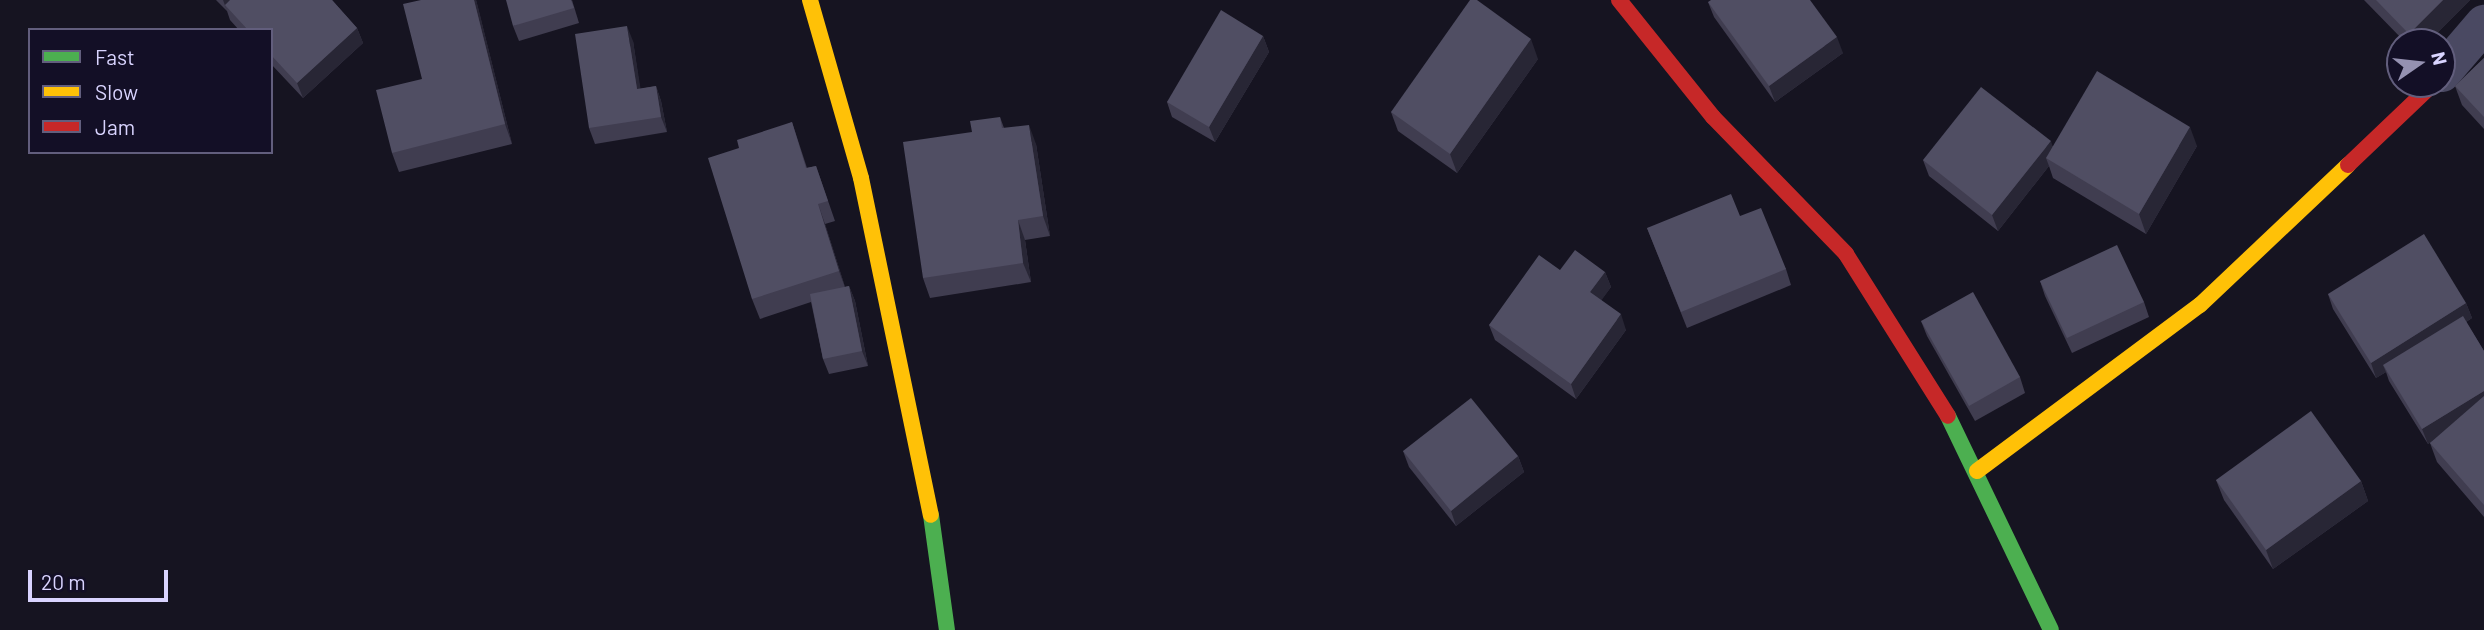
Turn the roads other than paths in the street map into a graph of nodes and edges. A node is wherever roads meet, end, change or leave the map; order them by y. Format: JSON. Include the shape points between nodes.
{"nodes":[{"id":1,"x":810,"y":0,"type":"edge"},
{"id":2,"x":1619,"y":0,"type":"edge"},
{"id":3,"x":2484,"y":24,"type":"edge"},
{"id":4,"x":2456,"y":57,"type":"edge"},
{"id":5,"x":2418,"y":98,"type":"edge"},
{"id":6,"x":1978,"y":471,"type":"junction"},
{"id":7,"x":947,"y":630,"type":"edge"},
{"id":8,"x":2052,"y":630,"type":"edge"}],
"edges":[{"from":1,"to":7,"type":"street","via":[[861,178],[930,507]]},
{"from":2,"to":6,"type":"street","via":[[1713,117],[1846,254]]},
{"from":3,"to":4,"type":"street"},
{"from":5,"to":6,"type":"street","via":[[2200,305]]},
{"from":6,"to":8,"type":"street"}]}
